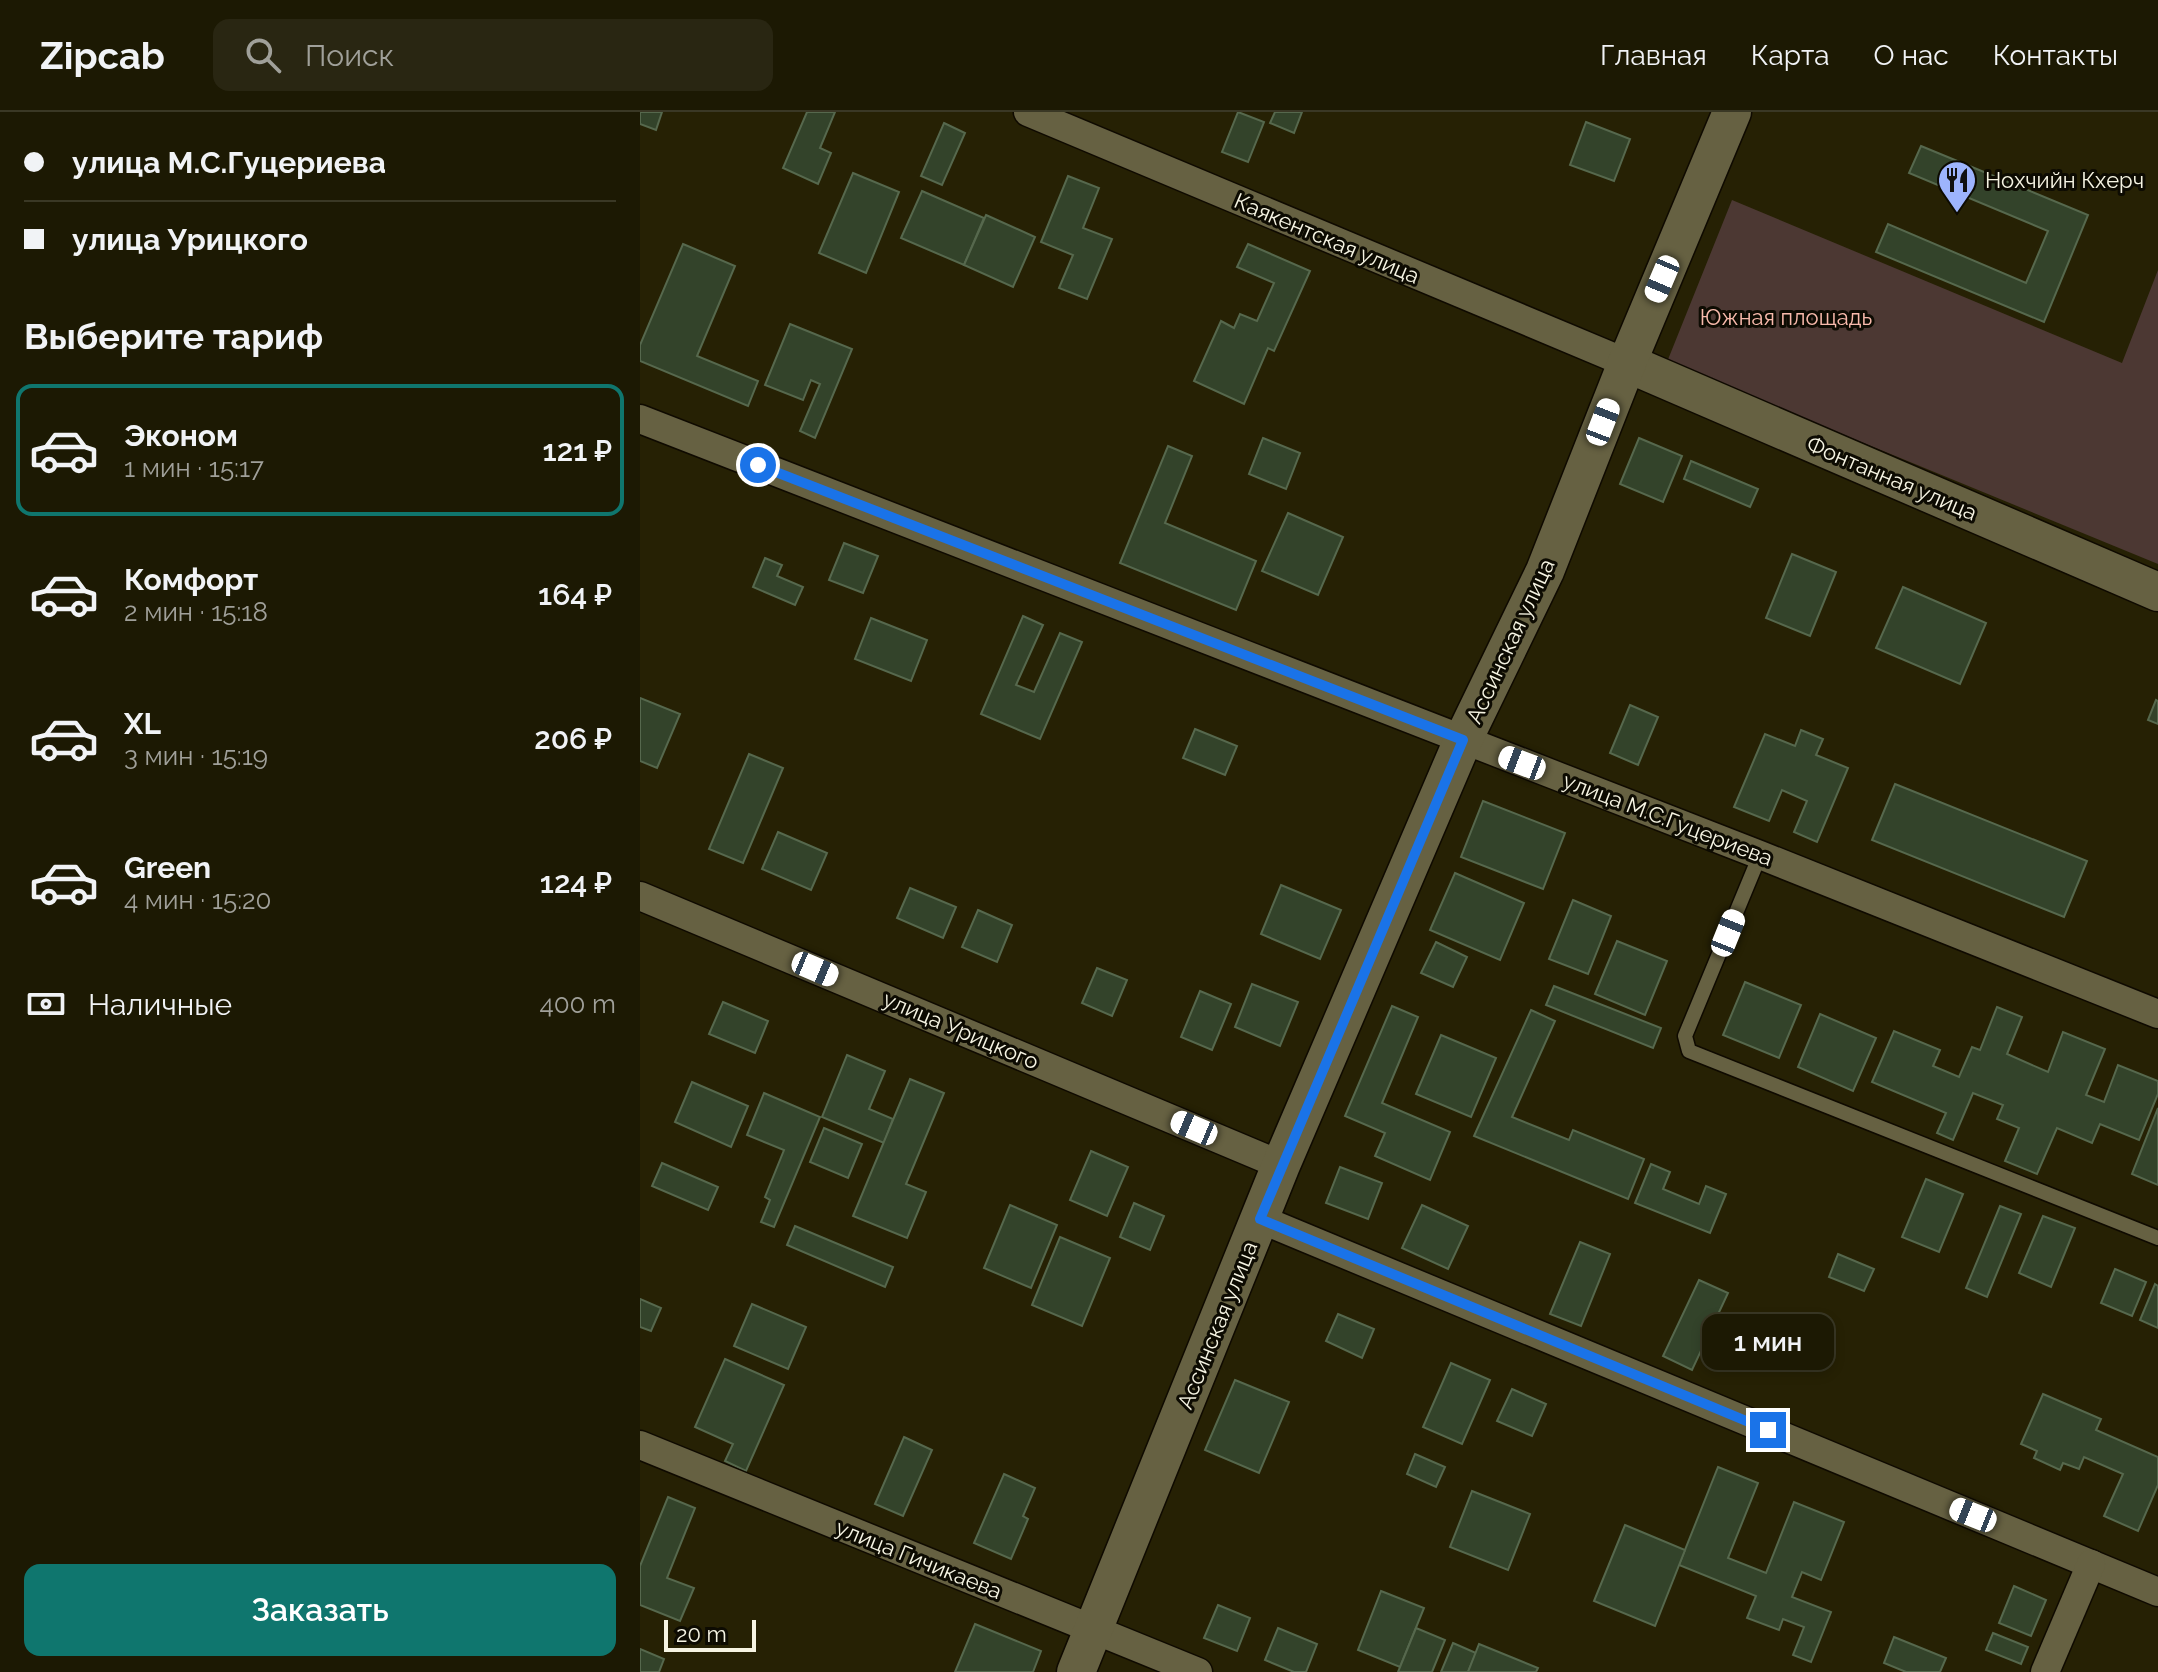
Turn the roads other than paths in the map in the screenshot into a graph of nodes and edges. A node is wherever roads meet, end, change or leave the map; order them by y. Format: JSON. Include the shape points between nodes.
{"nodes":[{"id":1,"x":1028,"y":112,"type":"edge"},
{"id":2,"x":1732,"y":112,"type":"edge"},
{"id":3,"x":1627,"y":363,"type":"junction"},
{"id":4,"x":640,"y":419,"type":"edge"},
{"id":5,"x":2158,"y":592,"type":"edge"},
{"id":6,"x":1463,"y":740,"type":"junction"},
{"id":7,"x":1760,"y":855,"type":"junction"},
{"id":8,"x":640,"y":896,"type":"edge"},
{"id":9,"x":2158,"y":1014,"type":"edge"},
{"id":10,"x":1281,"y":1165,"type":"junction"},
{"id":11,"x":1260,"y":1219,"type":"junction"},
{"id":12,"x":2158,"y":1238,"type":"edge"},
{"id":13,"x":640,"y":1445,"type":"edge"},
{"id":14,"x":2091,"y":1564,"type":"junction"},
{"id":15,"x":2158,"y":1592,"type":"edge"},
{"id":16,"x":1094,"y":1630,"type":"junction"},
{"id":17,"x":1076,"y":1672,"type":"edge"},
{"id":18,"x":1198,"y":1672,"type":"edge"},
{"id":19,"x":2045,"y":1672,"type":"edge"}],
"edges":[{"from":1,"to":3,"type":"street","name":"Каякентская улица"},
{"from":2,"to":3,"type":"street","name":"Ассинская улица"},
{"from":3,"to":5,"type":"street","name":"Фонтанная улица"},
{"from":3,"to":6,"type":"street","name":"Ассинская улица","via":[[1545,571]]},
{"from":4,"to":6,"type":"street","name":"улица М.С.Гуцериева"},
{"from":6,"to":7,"type":"street","name":"улица М.С.Гуцериева"},
{"from":6,"to":10,"type":"street","name":"Ассинская улица"},
{"from":7,"to":9,"type":"street","name":"улица М.С.Гуцериева"},
{"from":7,"to":12,"type":"lane","via":[[1685,1036],[1689,1051]]},
{"from":8,"to":10,"type":"street","name":"улица Урицкого"},
{"from":10,"to":11,"type":"street","name":"Ассинская улица"},
{"from":11,"to":14,"type":"street"},
{"from":11,"to":16,"type":"street","name":"Ассинская улица"},
{"from":13,"to":16,"type":"street","name":"улица Гичикаева"},
{"from":14,"to":15,"type":"street"},
{"from":14,"to":19,"type":"street"},
{"from":16,"to":17,"type":"street","name":"Ассинская улица"},
{"from":16,"to":18,"type":"street","name":"улица Гичикаева"}]}
